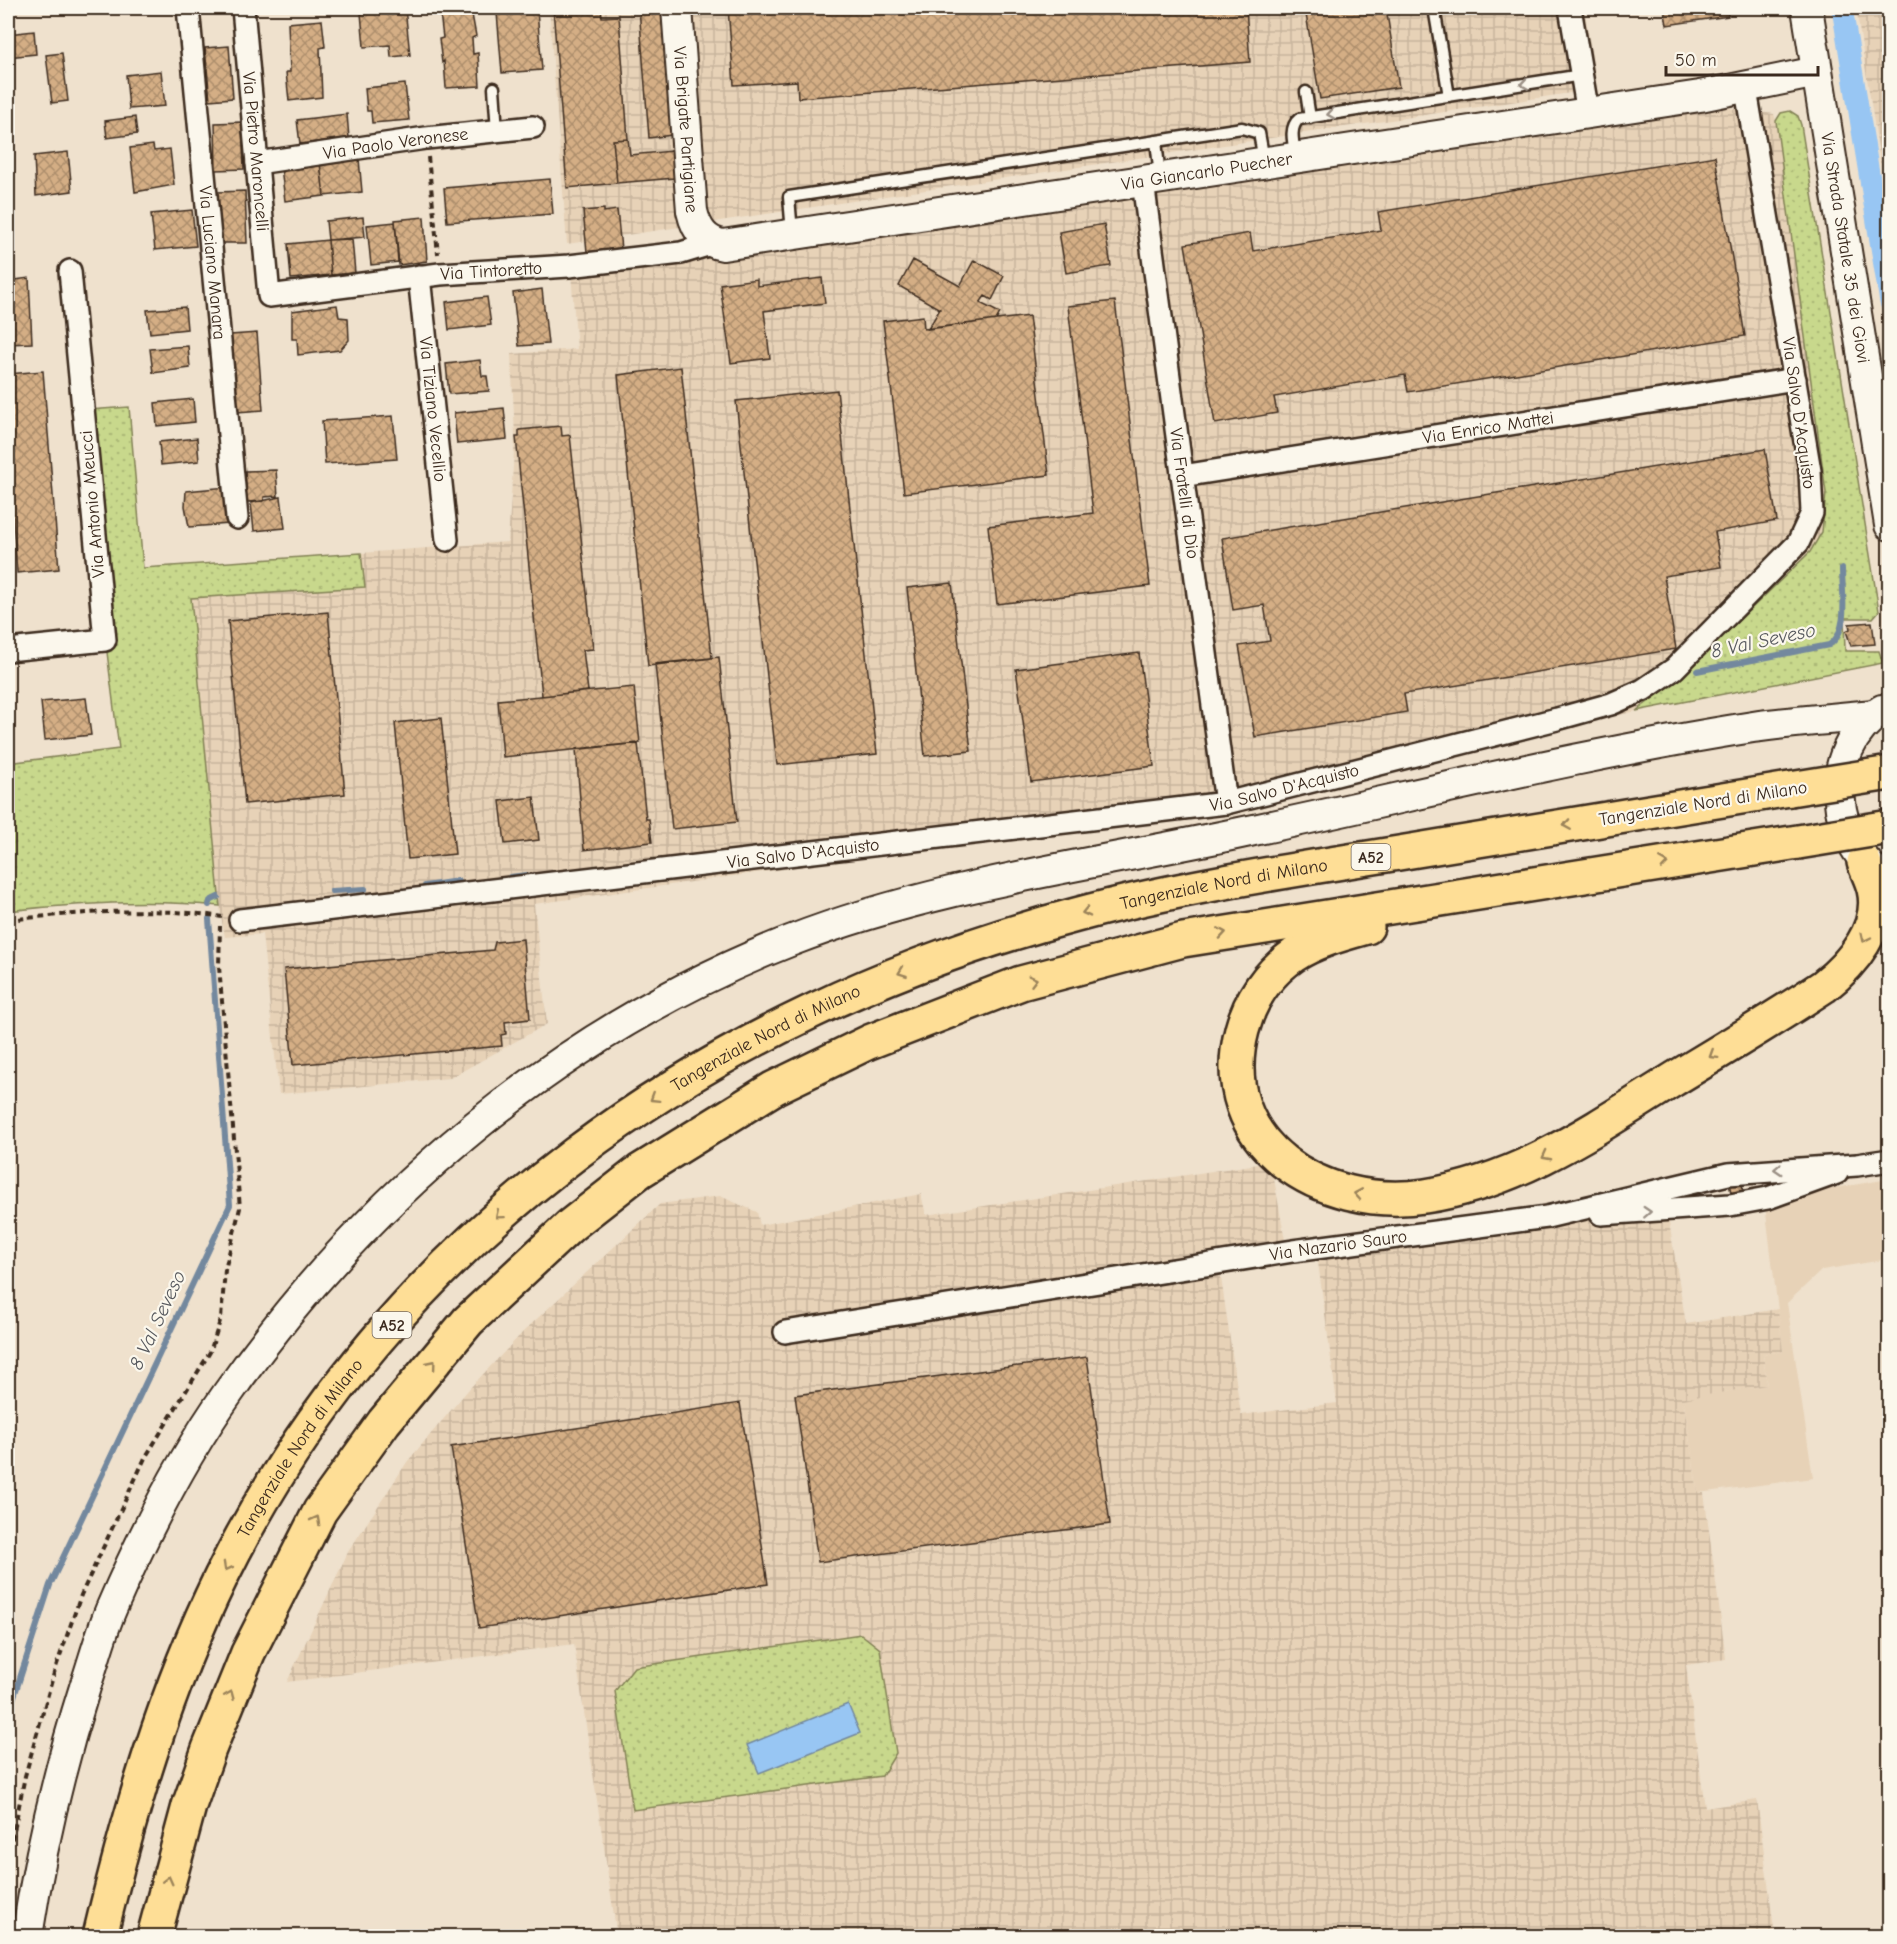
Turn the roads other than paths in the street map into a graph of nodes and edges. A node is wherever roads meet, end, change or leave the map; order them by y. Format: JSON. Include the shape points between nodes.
{"nodes":[{"id":1,"x":188,"y":8,"type":"edge"},
{"id":2,"x":248,"y":8,"type":"edge"},
{"id":3,"x":677,"y":8,"type":"edge"},
{"id":4,"x":1434,"y":8,"type":"edge"},
{"id":5,"x":1570,"y":8,"type":"edge"},
{"id":6,"x":1806,"y":8,"type":"edge"},
{"id":7,"x":1582,"y":75,"type":"junction"},
{"id":8,"x":1818,"y":81,"type":"junction"},
{"id":9,"x":494,"y":88,"type":"dead end"},
{"id":10,"x":1306,"y":92,"type":"dead end"},
{"id":11,"x":1746,"y":92,"type":"junction"},
{"id":12,"x":1449,"y":96,"type":"junction"},
{"id":13,"x":1588,"y":113,"type":"junction"},
{"id":14,"x":1310,"y":118,"type":"junction"},
{"id":15,"x":533,"y":127,"type":"dead end"},
{"id":16,"x":497,"y":131,"type":"junction"},
{"id":17,"x":1156,"y":141,"type":"junction"},
{"id":18,"x":1296,"y":158,"type":"junction"},
{"id":19,"x":257,"y":163,"type":"junction"},
{"id":20,"x":1264,"y":163,"type":"junction"},
{"id":21,"x":1152,"y":181,"type":"junction"},
{"id":22,"x":792,"y":236,"type":"junction"},
{"id":23,"x":714,"y":243,"type":"junction"},
{"id":24,"x":70,"y":271,"type":"dead end"},
{"id":25,"x":429,"y":275,"type":"junction"},
{"id":26,"x":269,"y":296,"type":"joint"},
{"id":27,"x":1795,"y":379,"type":"junction"},
{"id":28,"x":1182,"y":476,"type":"junction"},
{"id":29,"x":237,"y":518,"type":"dead end"},
{"id":30,"x":1890,"y":525,"type":"edge"},
{"id":31,"x":447,"y":540,"type":"dead end"},
{"id":32,"x":8,"y":650,"type":"edge"},
{"id":33,"x":1882,"y":710,"type":"edge"},
{"id":34,"x":1802,"y":722,"type":"junction"},
{"id":35,"x":1846,"y":753,"type":"junction"},
{"id":36,"x":1890,"y":773,"type":"edge"},
{"id":37,"x":1226,"y":803,"type":"junction"},
{"id":38,"x":1890,"y":827,"type":"edge"},
{"id":39,"x":1864,"y":862,"type":"junction"},
{"id":40,"x":1624,"y":869,"type":"junction"},
{"id":41,"x":1890,"y":882,"type":"edge"},
{"id":42,"x":230,"y":919,"type":"road end"},
{"id":43,"x":1890,"y":1160,"type":"edge"},
{"id":44,"x":1857,"y":1166,"type":"junction"},
{"id":45,"x":1547,"y":1217,"type":"junction"},
{"id":46,"x":785,"y":1332,"type":"dead end"},
{"id":47,"x":27,"y":1936,"type":"edge"},
{"id":48,"x":100,"y":1936,"type":"edge"},
{"id":49,"x":154,"y":1936,"type":"edge"}],
"edges":[{"from":1,"to":29,"type":"street","name":"Via Luciano Manara"},
{"from":2,"to":19,"type":"street","name":"Via Pietro Maroncelli"},
{"from":3,"to":23,"type":"main road","name":"Via Brigate Partigiane","via":[[692,211],[699,230]]},
{"from":4,"to":12,"type":"lane"},
{"from":5,"to":7,"type":"street"},
{"from":6,"to":8,"type":"main road","name":"Via Strada Statale 35 dei Giovi"},
{"from":7,"to":12,"type":"lane","one_way":true},
{"from":7,"to":13,"type":"street"},
{"from":8,"to":11,"type":"main road","name":"Via Giancarlo Puecher"},
{"from":8,"to":30,"type":"main road","name":"Via Strada Statale 35 dei Giovi"},
{"from":9,"to":16,"type":"lane"},
{"from":10,"to":14,"type":"lane"},
{"from":11,"to":13,"type":"main road","name":"Via Giancarlo Puecher"},
{"from":11,"to":27,"type":"street","name":"Via Salvo D'Acquisto"},
{"from":12,"to":14,"type":"lane","one_way":true},
{"from":13,"to":18,"type":"main road","name":"Via Giancarlo Puecher"},
{"from":14,"to":18,"type":"lane","via":[[1294,123]]},
{"from":15,"to":16,"type":"street","name":"Via Paolo Veronese"},
{"from":16,"to":19,"type":"street","name":"Via Paolo Veronese"},
{"from":17,"to":20,"type":"lane","via":[[1242,128],[1259,133]]},
{"from":17,"to":21,"type":"lane"},
{"from":17,"to":22,"type":"lane","via":[[789,197]]},
{"from":18,"to":20,"type":"main road","name":"Via Giancarlo Puecher"},
{"from":19,"to":26,"type":"street","name":"Via Pietro Maroncelli"},
{"from":20,"to":21,"type":"main road","name":"Via Giancarlo Puecher"},
{"from":21,"to":22,"type":"main road","name":"Via Giancarlo Puecher"},
{"from":21,"to":28,"type":"street","name":"Via Fratelli di Dio"},
{"from":22,"to":23,"type":"main road","name":"Via Giancarlo Puecher","via":[[734,245]]},
{"from":23,"to":25,"type":"street","name":"Via Tintoretto","via":[[681,253],[568,266]]},
{"from":24,"to":32,"type":"street","name":"Via Antonio Meucci","via":[[105,640]]},
{"from":25,"to":26,"type":"street","name":"Via Tintoretto"},
{"from":25,"to":31,"type":"street","name":"Via Tiziano Vecellio"},
{"from":27,"to":28,"type":"street","name":"Via Enrico Mattei"},
{"from":27,"to":37,"type":"street","name":"Via Salvo D'Acquisto","via":[[1810,471],[1812,513],[1806,530],[1798,543],[1674,669],[1643,690],[1611,704]]},
{"from":28,"to":37,"type":"street","name":"Via Fratelli di Dio"},
{"from":33,"to":34,"type":"main road"},
{"from":33,"to":35,"type":"main road","via":[[1858,732]]},
{"from":34,"to":35,"type":"main road","via":[[1817,724],[1836,734]]},
{"from":34,"to":47,"type":"main road","via":[[1579,760],[1051,870],[883,910],[791,941],[728,969],[595,1040],[482,1119],[381,1209],[299,1300],[226,1395],[165,1497],[109,1612],[51,1809]]},
{"from":35,"to":39,"type":"main road","via":[[1839,780],[1839,809],[1847,837]]},
{"from":36,"to":48,"type":"highway","name":"Tangenziale Nord di Milano","number":"A52","one_way":true,"bridge":true,"via":[[1217,882],[1075,915],[957,951],[852,990],[713,1061],[595,1137],[493,1219],[439,1272],[360,1361],[288,1458],[221,1577],[174,1684],[124,1836]]},
{"from":37,"to":42,"type":"street","name":"Via Salvo D'Acquisto"},
{"from":40,"to":38,"type":"highway","one_way":true,"bridge":true},
{"from":39,"to":40,"type":"highway","one_way":true,"via":[[1875,891],[1872,921],[1866,939],[1841,973],[1805,999],[1526,1167],[1478,1184],[1424,1196],[1386,1198],[1337,1190],[1318,1182],[1289,1165],[1257,1136],[1238,1087],[1238,1049],[1246,1016],[1257,994],[1294,955],[1362,928],[1453,912]]},
{"from":39,"to":41,"type":"main road"},
{"from":49,"to":40,"type":"highway","one_way":true,"via":[[189,1806],[226,1705],[273,1601],[320,1511],[384,1422],[468,1321],[571,1226],[640,1171],[774,1088],[868,1042],[1021,983],[1183,940]]},
{"from":43,"to":44,"type":"street","name":"Via Nazario Sauro"},
{"from":44,"to":45,"type":"street","name":"Via Nazario Sauro","one_way":true,"via":[[1728,1174]]},
{"from":45,"to":44,"type":"street","one_way":true,"via":[[1730,1205],[1768,1198]]},
{"from":45,"to":46,"type":"street","name":"Via Nazario Sauro","via":[[1293,1251]]}]}
